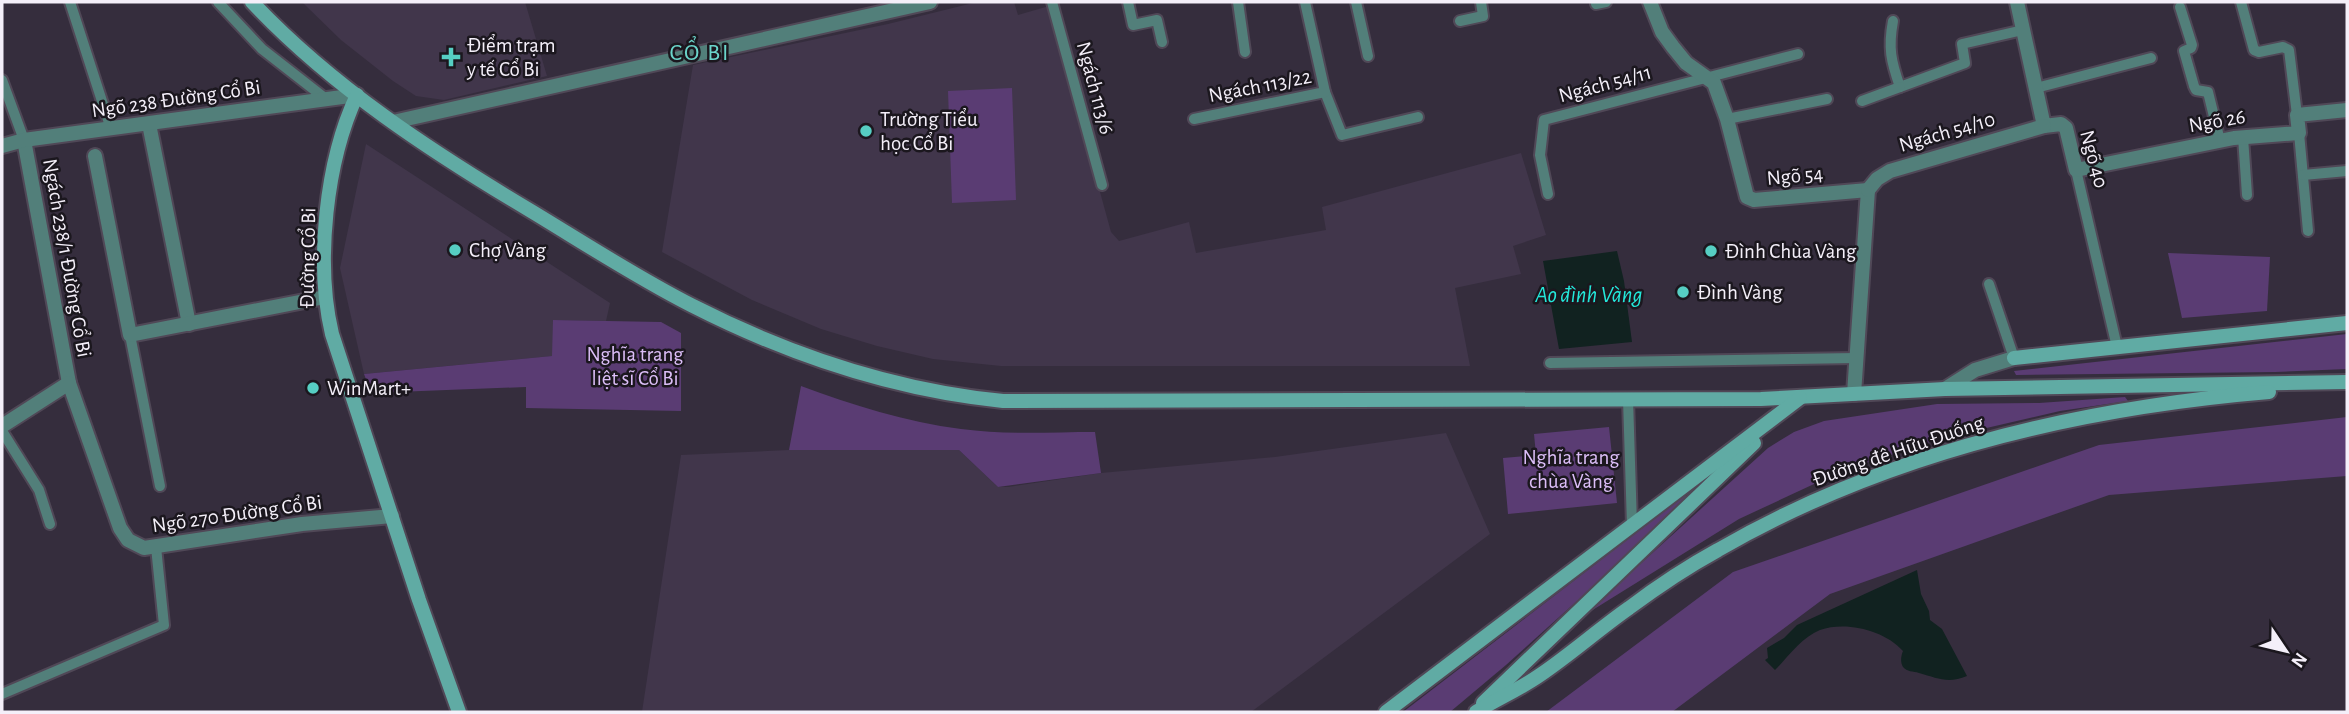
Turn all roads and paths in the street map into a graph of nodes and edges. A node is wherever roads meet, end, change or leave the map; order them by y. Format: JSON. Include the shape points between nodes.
{"nodes":[{"id":1,"x":70,"y":2,"type":"edge"},
{"id":2,"x":218,"y":2,"type":"edge"},
{"id":3,"x":252,"y":2,"type":"edge"},
{"id":4,"x":930,"y":2,"type":"edge"},
{"id":5,"x":1052,"y":2,"type":"edge"},
{"id":6,"x":1128,"y":2,"type":"edge"},
{"id":7,"x":1238,"y":2,"type":"edge"},
{"id":8,"x":1305,"y":2,"type":"edge"},
{"id":9,"x":1356,"y":2,"type":"edge"},
{"id":10,"x":1481,"y":2,"type":"edge"},
{"id":11,"x":1650,"y":2,"type":"edge"},
{"id":12,"x":2017,"y":2,"type":"edge"},
{"id":13,"x":2241,"y":2,"type":"edge"},
{"id":14,"x":2179,"y":7,"type":"dead end"},
{"id":15,"x":1460,"y":21,"type":"dead end"},
{"id":16,"x":1893,"y":21,"type":"dead end"},
{"id":17,"x":2023,"y":30,"type":"junction"},
{"id":18,"x":1162,"y":42,"type":"dead end"},
{"id":19,"x":1245,"y":52,"type":"dead end"},
{"id":20,"x":1798,"y":54,"type":"dead end"},
{"id":21,"x":1368,"y":56,"type":"dead end"},
{"id":22,"x":2151,"y":58,"type":"dead end"},
{"id":23,"x":1707,"y":77,"type":"junction"},
{"id":24,"x":2,"y":79,"type":"edge"},
{"id":25,"x":1900,"y":87,"type":"junction"},
{"id":26,"x":2036,"y":88,"type":"junction"},
{"id":27,"x":1325,"y":92,"type":"junction"},
{"id":28,"x":357,"y":95,"type":"junction"},
{"id":29,"x":326,"y":99,"type":"junction"},
{"id":30,"x":1827,"y":99,"type":"dead end"},
{"id":31,"x":1862,"y":101,"type":"dead end"},
{"id":32,"x":2347,"y":110,"type":"edge"},
{"id":33,"x":2297,"y":115,"type":"junction"},
{"id":34,"x":1418,"y":117,"type":"dead end"},
{"id":35,"x":1194,"y":119,"type":"dead end"},
{"id":36,"x":1727,"y":119,"type":"junction"},
{"id":37,"x":393,"y":122,"type":"junction"},
{"id":38,"x":149,"y":124,"type":"junction"},
{"id":39,"x":2044,"y":126,"type":"junction"},
{"id":40,"x":111,"y":129,"type":"junction"},
{"id":41,"x":2299,"y":133,"type":"junction"},
{"id":42,"x":2243,"y":137,"type":"junction"},
{"id":43,"x":24,"y":140,"type":"junction"},
{"id":44,"x":2220,"y":141,"type":"junction"},
{"id":45,"x":2,"y":146,"type":"edge"},
{"id":46,"x":95,"y":156,"type":"dead end"},
{"id":47,"x":2076,"y":170,"type":"junction"},
{"id":48,"x":2347,"y":171,"type":"edge"},
{"id":49,"x":2303,"y":175,"type":"junction"},
{"id":50,"x":1102,"y":184,"type":"dead end"},
{"id":51,"x":1868,"y":190,"type":"junction"},
{"id":52,"x":1548,"y":194,"type":"dead end"},
{"id":53,"x":2247,"y":195,"type":"dead end"},
{"id":54,"x":2308,"y":231,"type":"dead end"},
{"id":55,"x":1989,"y":284,"type":"dead end"},
{"id":56,"x":325,"y":298,"type":"junction"},
{"id":57,"x":2347,"y":323,"type":"edge"},
{"id":58,"x":188,"y":324,"type":"junction"},
{"id":59,"x":130,"y":335,"type":"junction"},
{"id":60,"x":2117,"y":347,"type":"junction"},
{"id":61,"x":1856,"y":358,"type":"junction"},
{"id":62,"x":2014,"y":358,"type":"junction"},
{"id":63,"x":1549,"y":363,"type":"dead end"},
{"id":64,"x":69,"y":383,"type":"junction"},
{"id":65,"x":2347,"y":384,"type":"edge"},
{"id":66,"x":1945,"y":389,"type":"junction"},
{"id":67,"x":1854,"y":394,"type":"junction"},
{"id":68,"x":1800,"y":398,"type":"junction"},
{"id":69,"x":1628,"y":399,"type":"junction"},
{"id":70,"x":2,"y":428,"type":"edge"},
{"id":71,"x":160,"y":486,"type":"dead end"},
{"id":72,"x":392,"y":516,"type":"junction"},
{"id":73,"x":50,"y":524,"type":"dead end"},
{"id":74,"x":1632,"y":525,"type":"junction"},
{"id":75,"x":156,"y":547,"type":"junction"},
{"id":76,"x":2,"y":694,"type":"edge"},
{"id":77,"x":459,"y":712,"type":"edge"},
{"id":78,"x":1386,"y":712,"type":"edge"},
{"id":79,"x":1475,"y":712,"type":"edge"}],
"edges":[{"from":1,"to":40,"type":"lane"},
{"from":2,"to":29,"type":"lane","via":[[262,49]]},
{"from":3,"to":28,"type":"main road"},
{"from":4,"to":37,"type":"street"},
{"from":5,"to":50,"type":"lane","name":"Ngách 113/6"},
{"from":6,"to":18,"type":"lane","via":[[1133,25],[1157,20]]},
{"from":7,"to":19,"type":"lane"},
{"from":8,"to":27,"type":"lane","name":"Ngách 113/22"},
{"from":9,"to":21,"type":"lane"},
{"from":10,"to":15,"type":"lane","via":[[1483,16]]},
{"from":11,"to":23,"type":"street","name":"Ngõ 54","via":[[1673,47]]},
{"from":12,"to":17,"type":"street","name":"Ngõ 40"},
{"from":13,"to":33,"type":"lane","via":[[2254,50],[2289,50]]},
{"from":14,"to":44,"type":"lane","via":[[2192,45],[2184,51],[2195,88],[2208,92]]},
{"from":16,"to":25,"type":"lane","via":[[1889,44]]},
{"from":17,"to":25,"type":"lane","via":[[1962,44],[1965,63]]},
{"from":17,"to":26,"type":"street","name":"Ngõ 40"},
{"from":20,"to":23,"type":"lane"},
{"from":22,"to":26,"type":"lane"},
{"from":23,"to":36,"type":"street","name":"Ngõ 54","via":[[1714,83]]},
{"from":23,"to":52,"type":"lane","name":"Ngách 54/11","via":[[1544,120],[1540,155]]},
{"from":24,"to":43,"type":"lane"},
{"from":25,"to":31,"type":"lane"},
{"from":26,"to":39,"type":"street","name":"Ngõ 40"},
{"from":27,"to":34,"type":"lane","via":[[1342,135]]},
{"from":27,"to":35,"type":"lane","name":"Ngách 113/22"},
{"from":28,"to":29,"type":"street","name":"Ngõ 238 Đường Cổ Bi"},
{"from":28,"to":37,"type":"main road"},
{"from":28,"to":56,"type":"main road","name":"Đường Cổ Bi","via":[[340,136],[331,181]]},
{"from":29,"to":38,"type":"street","name":"Ngõ 238 Đường Cổ Bi"},
{"from":30,"to":36,"type":"lane"},
{"from":32,"to":33,"type":"street"},
{"from":33,"to":41,"type":"street"},
{"from":36,"to":51,"type":"street","name":"Ngõ 54","via":[[1745,194],[1751,200]]},
{"from":37,"to":69,"type":"main road","via":[[505,196],[691,305],[822,361],[914,388],[1003,401]]},
{"from":38,"to":40,"type":"street","name":"Ngõ 238 Đường Cổ Bi"},
{"from":38,"to":58,"type":"street"},
{"from":39,"to":47,"type":"street","name":"Ngõ 40","via":[[2061,124],[2066,128]]},
{"from":39,"to":51,"type":"street","name":"Ngách 54/10","via":[[1890,171]]},
{"from":40,"to":43,"type":"street","name":"Ngõ 238 Đường Cổ Bi"},
{"from":41,"to":42,"type":"street","name":"Ngõ 26"},
{"from":41,"to":49,"type":"lane"},
{"from":42,"to":44,"type":"street","name":"Ngõ 26"},
{"from":42,"to":53,"type":"lane"},
{"from":43,"to":45,"type":"street","name":"Ngõ 238 Đường Cổ Bi"},
{"from":43,"to":64,"type":"street","name":"Ngách 238/1 Đường Cổ Bi"},
{"from":44,"to":47,"type":"street","name":"Ngõ 26"},
{"from":46,"to":59,"type":"street"},
{"from":47,"to":60,"type":"lane","name":"Ngõ 40"},
{"from":48,"to":49,"type":"lane"},
{"from":49,"to":54,"type":"lane"},
{"from":51,"to":61,"type":"street"},
{"from":55,"to":62,"type":"lane"},
{"from":56,"to":58,"type":"street"},
{"from":56,"to":72,"type":"main road","name":"Đường Cổ Bi","via":[[332,334]]},
{"from":57,"to":60,"type":"main road"},
{"from":58,"to":59,"type":"street"},
{"from":59,"to":71,"type":"lane"},
{"from":60,"to":62,"type":"main road"},
{"from":61,"to":63,"type":"lane"},
{"from":61,"to":67,"type":"street"},
{"from":62,"to":66,"type":"street","via":[[1984,365]]},
{"from":64,"to":70,"type":"street"},
{"from":64,"to":75,"type":"street","name":"Ngõ 270 Đường Cổ Bi","via":[[120,528],[133,544]]},
{"from":65,"to":66,"type":"main road"},
{"from":65,"to":79,"type":"main road","name":"Đường đê Hữu Đuống","via":[[2120,410],[1991,440],[1885,473],[1795,510],[1717,551],[1629,608],[1540,675]]},
{"from":66,"to":67,"type":"main road"},
{"from":67,"to":68,"type":"main road"},
{"from":68,"to":69,"type":"main road"},
{"from":68,"to":74,"type":"main road"},
{"from":68,"to":79,"type":"main road"},
{"from":69,"to":74,"type":"lane"},
{"from":70,"to":73,"type":"lane","via":[[38,490]]},
{"from":72,"to":75,"type":"street","name":"Ngõ 270 Đường Cổ Bi","via":[[302,524]]},
{"from":72,"to":77,"type":"main road","name":"Đường Cổ Bi"},
{"from":74,"to":78,"type":"main road"},
{"from":75,"to":76,"type":"lane","via":[[164,625]]}]}
